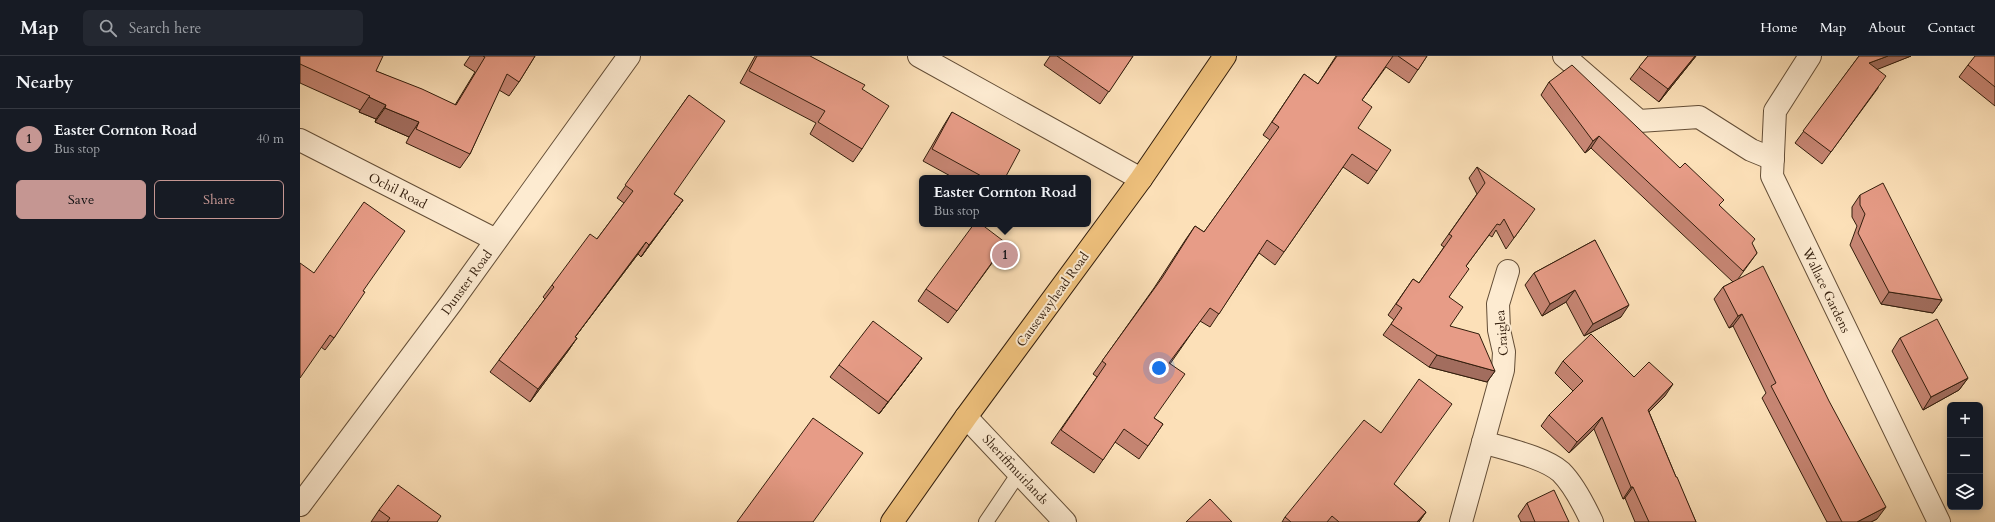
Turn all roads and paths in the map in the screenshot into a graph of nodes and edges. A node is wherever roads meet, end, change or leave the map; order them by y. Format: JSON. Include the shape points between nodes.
{"nodes":[{"id":1,"x":629,"y":56,"type":"edge"},
{"id":2,"x":919,"y":56,"type":"edge"},
{"id":3,"x":1225,"y":56,"type":"edge"},
{"id":4,"x":1564,"y":56,"type":"edge"},
{"id":5,"x":1810,"y":56,"type":"edge"},
{"id":6,"x":300,"y":140,"type":"edge"},
{"id":7,"x":1773,"y":159,"type":"junction"},
{"id":8,"x":1141,"y":179,"type":"junction"},
{"id":9,"x":496,"y":240,"type":"junction"},
{"id":10,"x":1508,"y":271,"type":"dead end"},
{"id":11,"x":966,"y":417,"type":"junction"},
{"id":12,"x":1483,"y":442,"type":"junction"},
{"id":13,"x":1019,"y":473,"type":"junction"},
{"id":14,"x":300,"y":505,"type":"edge"},
{"id":15,"x":892,"y":522,"type":"edge"},
{"id":16,"x":986,"y":522,"type":"edge"},
{"id":17,"x":1065,"y":522,"type":"edge"},
{"id":18,"x":1461,"y":522,"type":"edge"},
{"id":19,"x":1592,"y":522,"type":"edge"},
{"id":20,"x":1939,"y":522,"type":"edge"}],
"edges":[{"from":1,"to":9,"type":"street","name":"Dunster Road"},
{"from":2,"to":8,"type":"street"},
{"from":3,"to":8,"type":"main road","name":"Causewayhead Road"},
{"from":4,"to":7,"type":"street","via":[[1639,121],[1699,117],[1751,150]]},
{"from":5,"to":7,"type":"street","name":"Wallace Gardens","via":[[1776,111]]},
{"from":6,"to":9,"type":"street","name":"Ochil Road"},
{"from":7,"to":20,"type":"street","name":"Wallace Gardens","via":[[1772,176]]},
{"from":8,"to":11,"type":"main road","name":"Causewayhead Road"},
{"from":9,"to":14,"type":"street","name":"Dunster Road"},
{"from":10,"to":12,"type":"street","name":"Craiglea","via":[[1498,304],[1499,330],[1504,352],[1503,370]]},
{"from":11,"to":13,"type":"street","name":"Sheriffmuirlands"},
{"from":11,"to":15,"type":"main road","name":"Causewayhead Road"},
{"from":12,"to":18,"type":"street","name":"Craiglea"},
{"from":12,"to":19,"type":"street","via":[[1543,462],[1561,472],[1583,503]]},
{"from":13,"to":16,"type":"lane"},
{"from":13,"to":17,"type":"street","name":"Sheriffmuirlands"}]}
